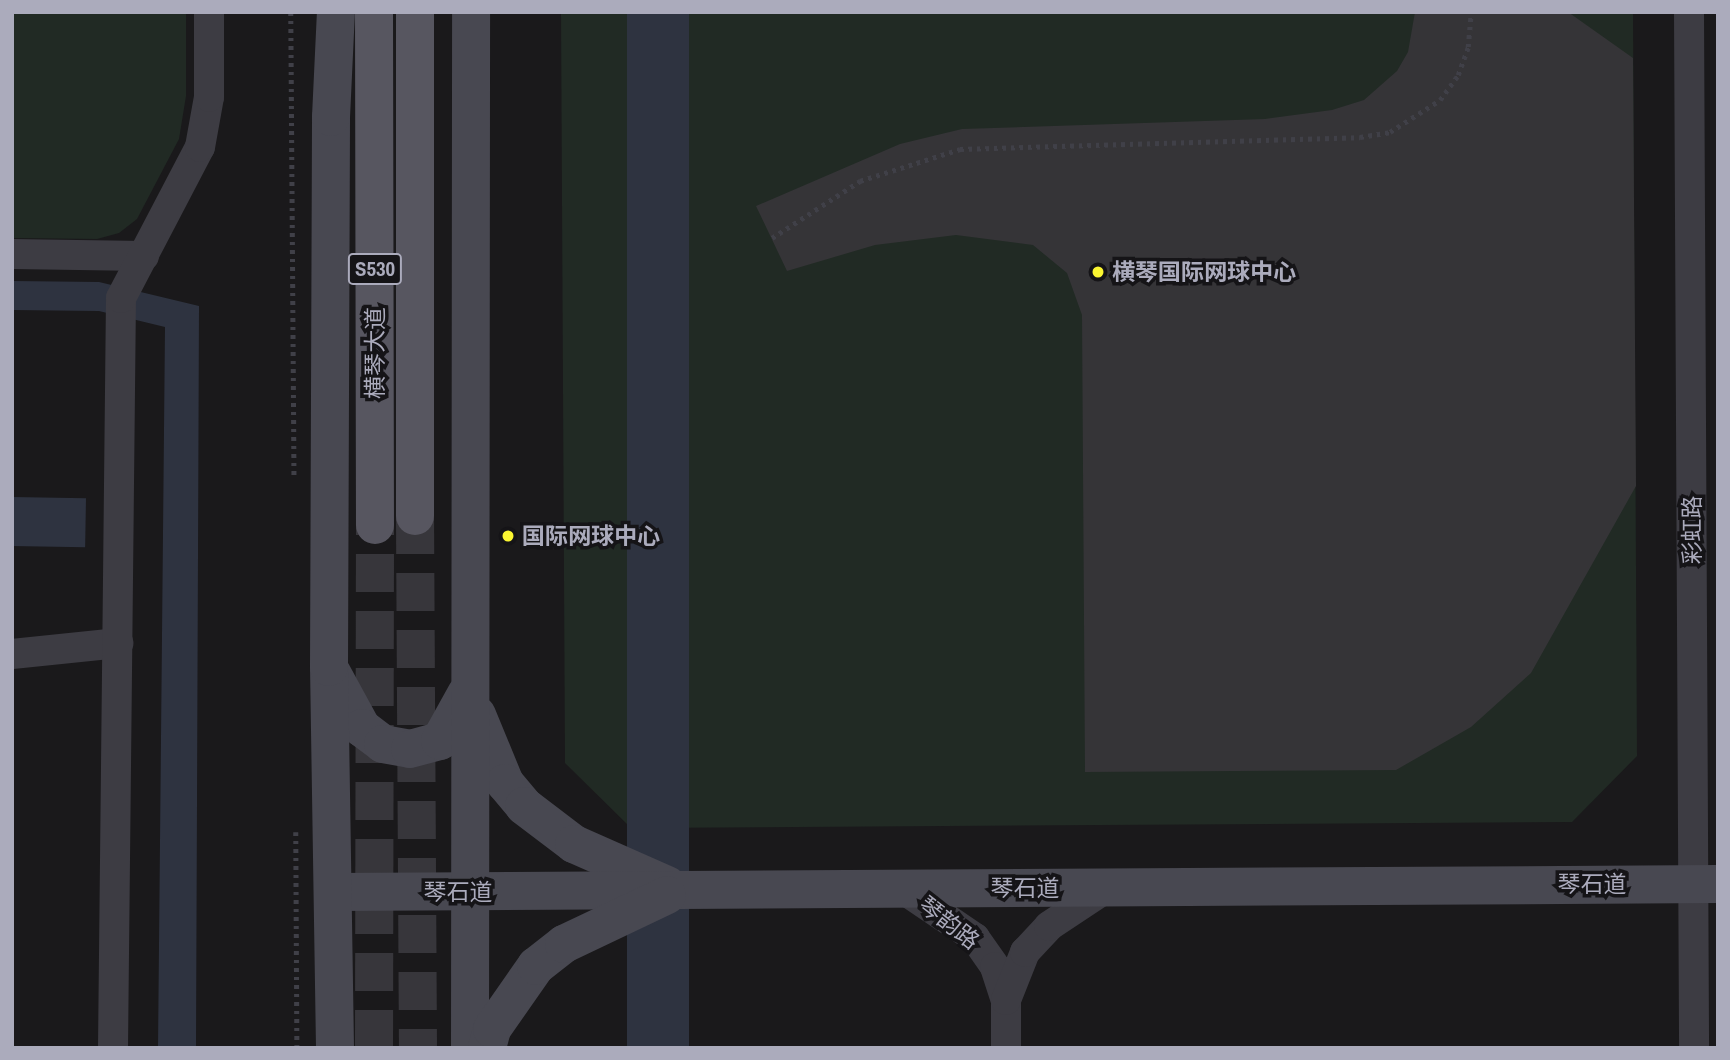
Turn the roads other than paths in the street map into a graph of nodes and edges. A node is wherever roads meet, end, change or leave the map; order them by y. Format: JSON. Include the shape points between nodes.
{"nodes":[{"id":1,"x":209,"y":12,"type":"edge"},
{"id":2,"x":325,"y":12,"type":"edge"},
{"id":3,"x":336,"y":12,"type":"edge"},
{"id":4,"x":374,"y":12,"type":"edge"},
{"id":5,"x":415,"y":12,"type":"edge"},
{"id":6,"x":471,"y":12,"type":"edge"},
{"id":7,"x":1689,"y":12,"type":"edge"},
{"id":8,"x":331,"y":117,"type":"junction"},
{"id":9,"x":12,"y":254,"type":"edge"},
{"id":10,"x":144,"y":256,"type":"junction"},
{"id":11,"x":415,"y":516,"type":"tunnel mouth"},
{"id":12,"x":375,"y":525,"type":"tunnel mouth"},
{"id":13,"x":118,"y":643,"type":"junction"},
{"id":14,"x":12,"y":654,"type":"edge"},
{"id":15,"x":329,"y":667,"type":"junction"},
{"id":16,"x":468,"y":688,"type":"junction"},
{"id":17,"x":1706,"y":884,"type":"edge"},
{"id":18,"x":1108,"y":887,"type":"junction"},
{"id":19,"x":903,"y":889,"type":"junction"},
{"id":20,"x":678,"y":890,"type":"junction"},
{"id":21,"x":333,"y":892,"type":"junction"},
{"id":22,"x":469,"y":892,"type":"junction"},
{"id":23,"x":1006,"y":1000,"type":"junction"},
{"id":24,"x":113,"y":1048,"type":"edge"},
{"id":25,"x":335,"y":1048,"type":"edge"},
{"id":26,"x":470,"y":1048,"type":"edge"},
{"id":27,"x":487,"y":1048,"type":"edge"},
{"id":28,"x":1006,"y":1048,"type":"edge"},
{"id":29,"x":1694,"y":1048,"type":"edge"}],
"edges":[{"from":1,"to":10,"type":"street","via":[[205,130]]},
{"from":2,"to":8,"type":"main road"},
{"from":3,"to":8,"type":"main road"},
{"from":4,"to":12,"type":"main road","name":"横琴大道","number":"S530"},
{"from":5,"to":11,"type":"main road","name":"横琴大道","number":"S530"},
{"from":6,"to":16,"type":"main road"},
{"from":7,"to":17,"type":"street","name":"彩虹路"},
{"from":8,"to":15,"type":"main road"},
{"from":9,"to":10,"type":"street"},
{"from":10,"to":13,"type":"street","via":[[121,298]]},
{"from":13,"to":14,"type":"street"},
{"from":13,"to":24,"type":"street"},
{"from":15,"to":16,"type":"main road","via":[[362,728],[383,744],[410,750],[440,741]]},
{"from":15,"to":21,"type":"main road"},
{"from":16,"to":20,"type":"main road","via":[[486,744],[505,783],[524,806],[574,844]]},
{"from":16,"to":22,"type":"main road"},
{"from":17,"to":18,"type":"main road","name":"琴石道"},
{"from":17,"to":29,"type":"street","name":"彩虹路"},
{"from":18,"to":19,"type":"main road","name":"琴石道"},
{"from":18,"to":23,"type":"street","name":"琴韵路","via":[[1036,938],[1016,967]]},
{"from":19,"to":20,"type":"main road","name":"琴石道"},
{"from":19,"to":23,"type":"street","name":"琴韵路","via":[[975,938],[995,967]]},
{"from":20,"to":22,"type":"main road","name":"琴石道"},
{"from":20,"to":27,"type":"main road","via":[[564,944],[545,959],[513,993],[492,1028]]},
{"from":21,"to":22,"type":"main road","name":"琴石道"},
{"from":21,"to":25,"type":"main road"},
{"from":22,"to":26,"type":"main road"},
{"from":23,"to":28,"type":"street","name":"琴韵路"}]}
